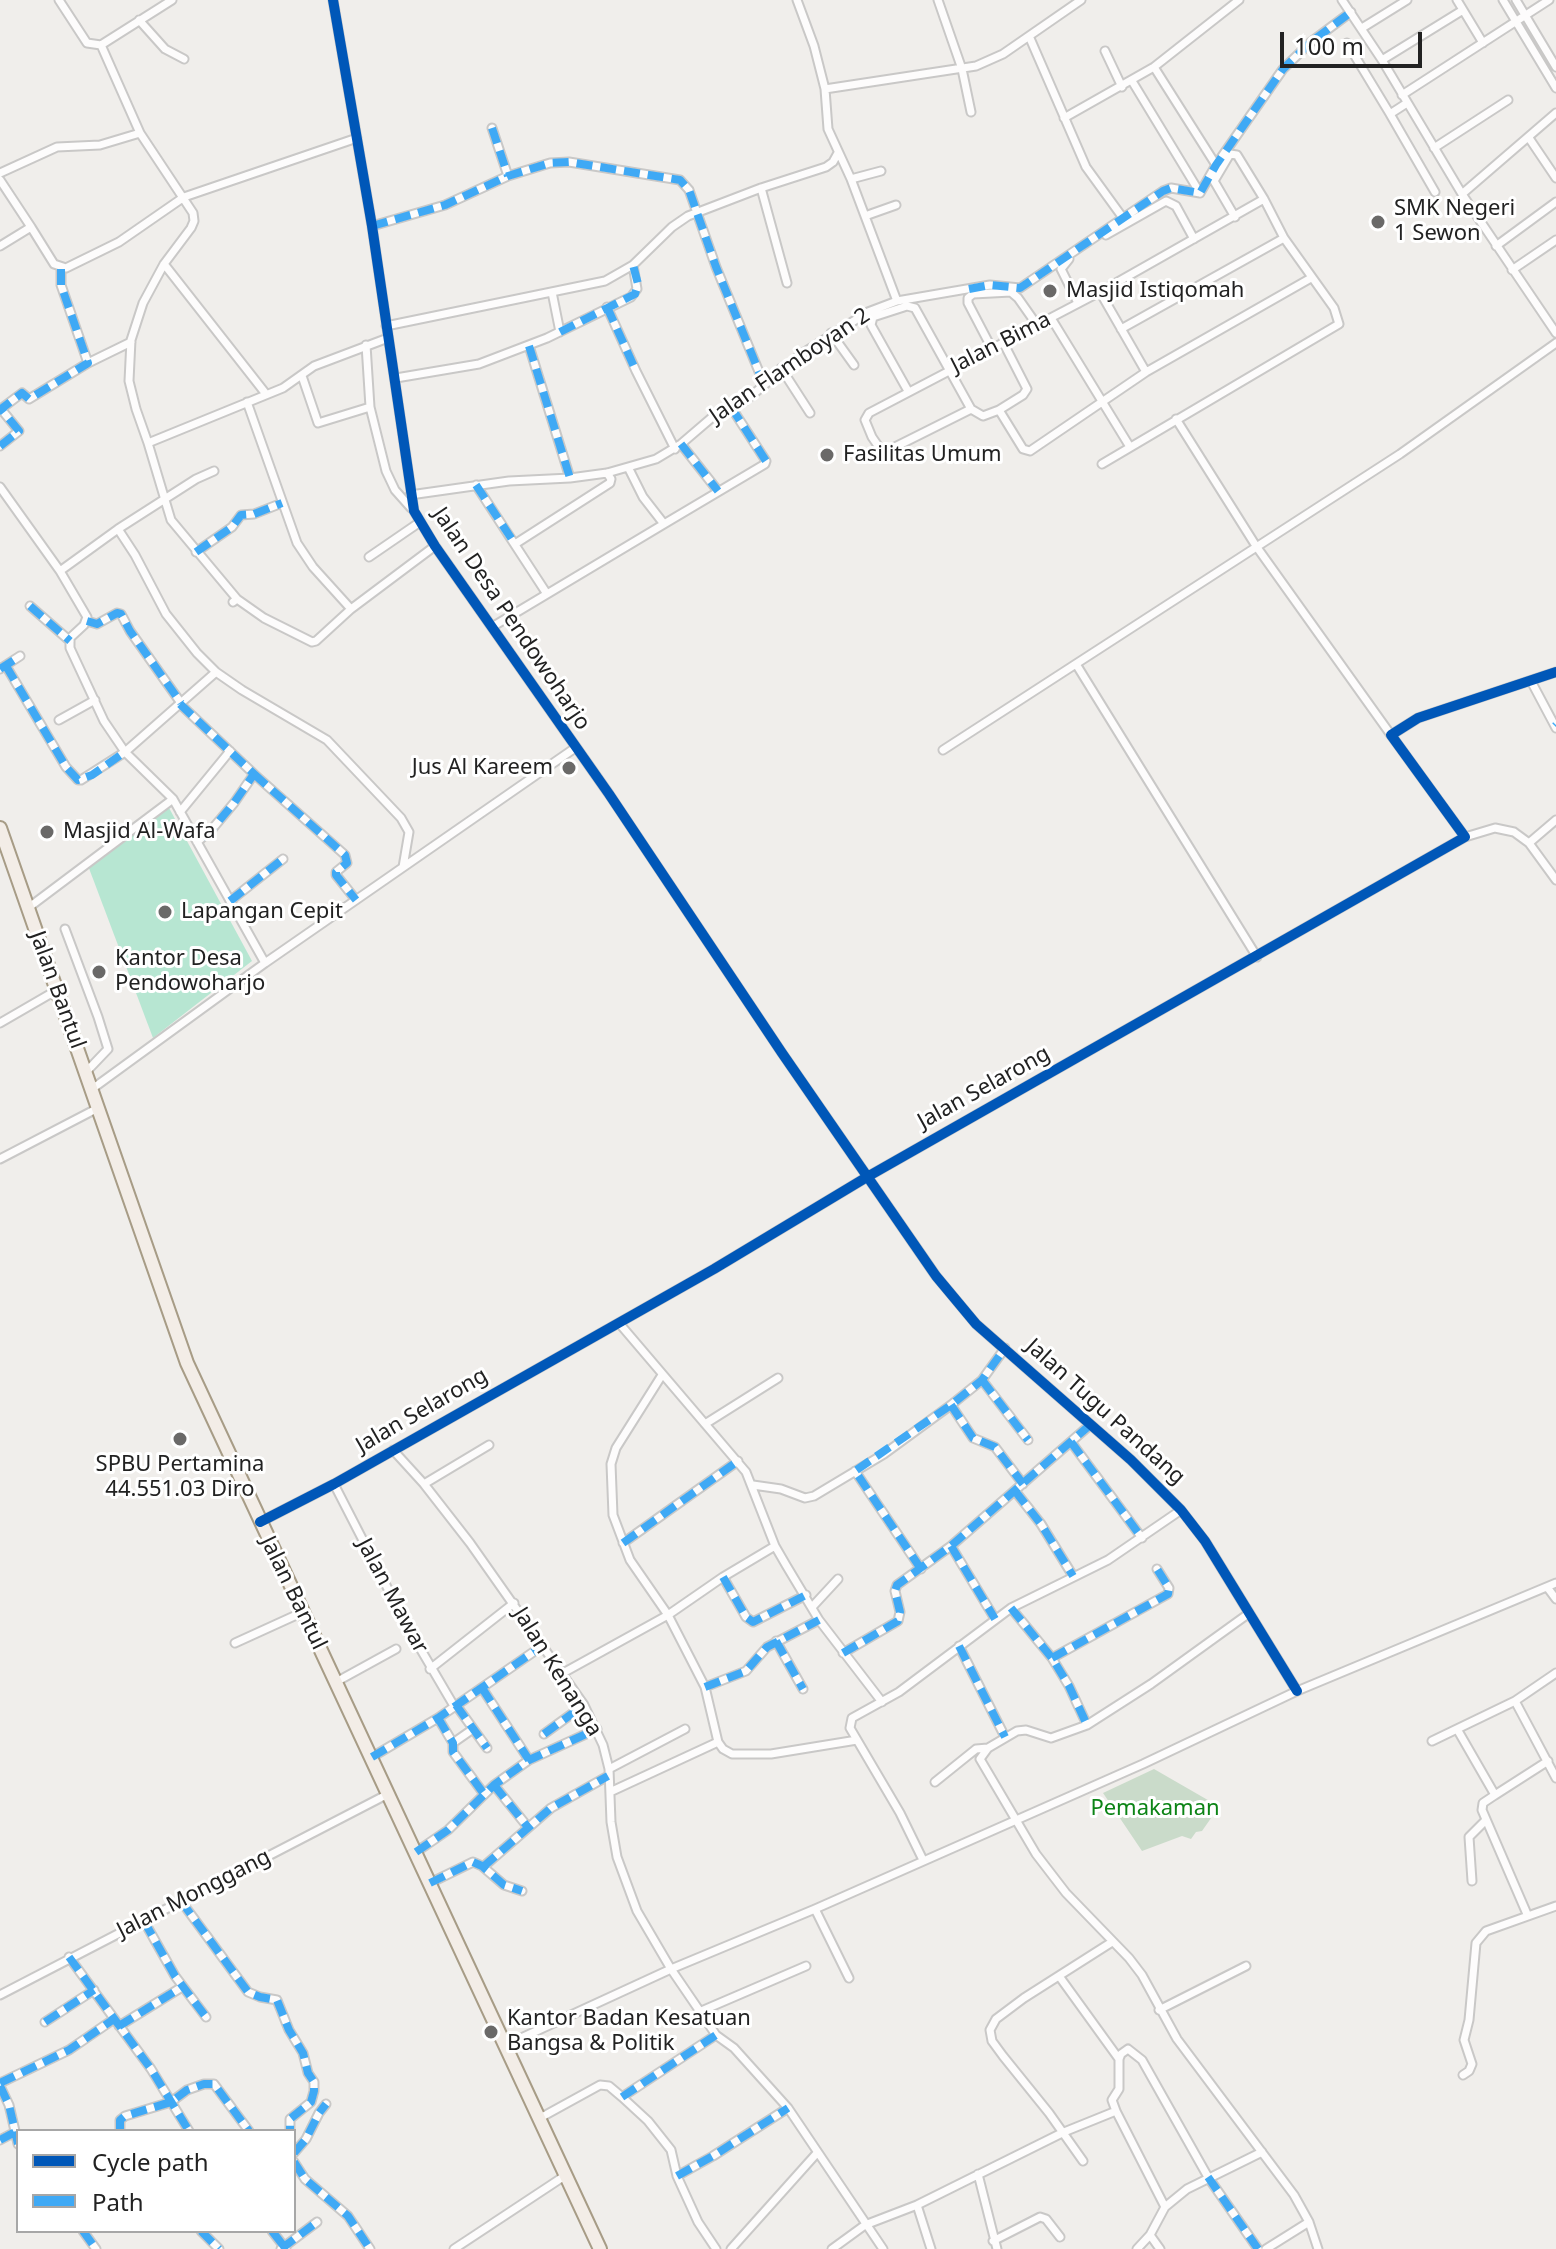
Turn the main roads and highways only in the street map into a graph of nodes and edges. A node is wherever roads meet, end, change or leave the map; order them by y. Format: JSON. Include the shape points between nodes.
{"nodes":[{"id":1,"x":0,"y":828,"type":"edge"},
{"id":2,"x":600,"y":2249,"type":"edge"}],
"edges":[{"from":1,"to":2,"type":"main road","name":"Jalan Bantul","via":[[187,1363],[430,1883],[511,2043]]}]}
